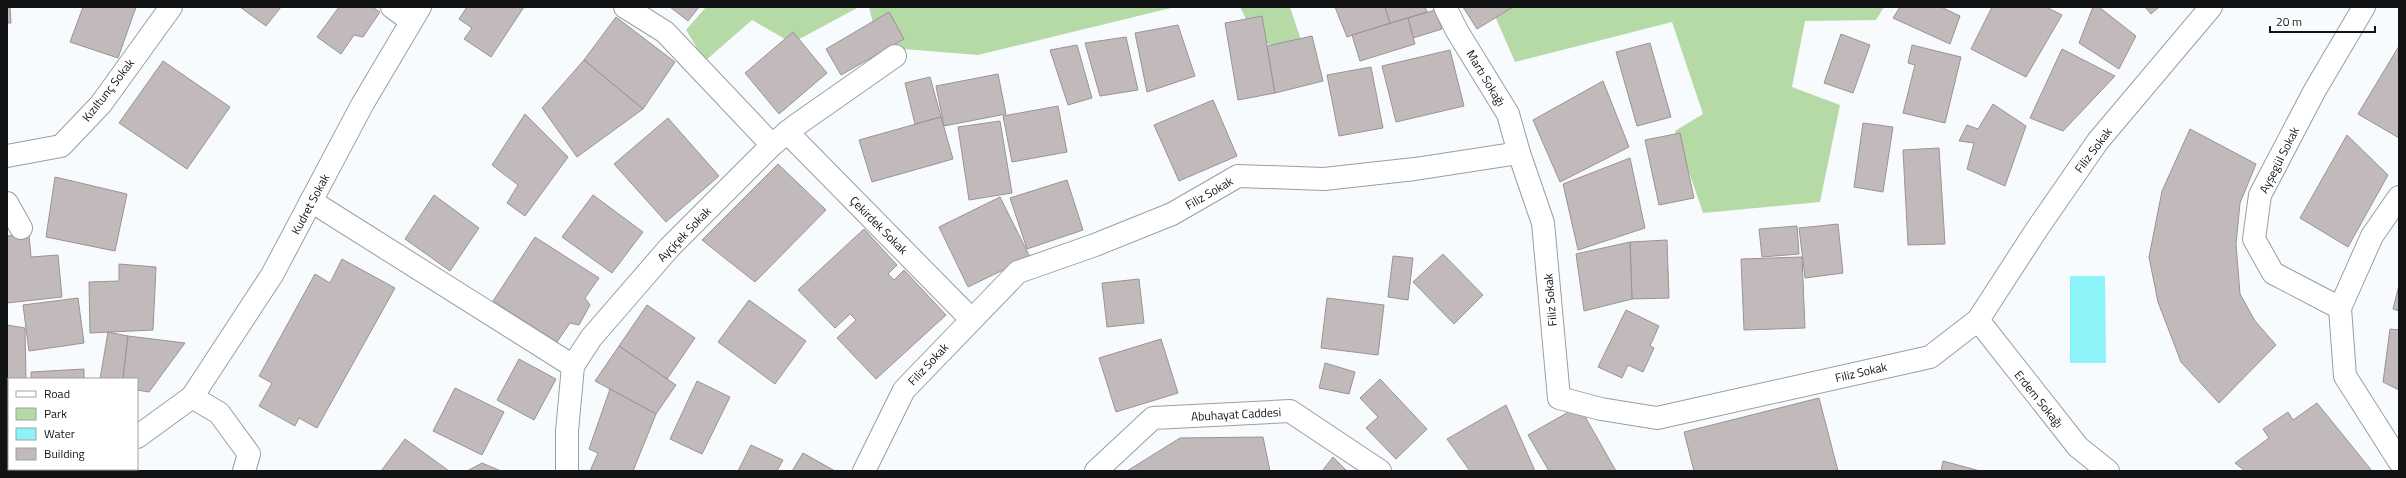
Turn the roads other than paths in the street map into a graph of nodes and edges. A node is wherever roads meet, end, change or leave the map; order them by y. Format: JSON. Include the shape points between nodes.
{"nodes":[{"id":1,"x":171,"y":7,"type":"edge"},
{"id":2,"x":392,"y":7,"type":"edge"},
{"id":3,"x":625,"y":7,"type":"edge"},
{"id":4,"x":1445,"y":7,"type":"edge"},
{"id":5,"x":2211,"y":7,"type":"edge"},
{"id":6,"x":2364,"y":7,"type":"edge"},
{"id":7,"x":416,"y":14,"type":"edge"},
{"id":8,"x":895,"y":56,"type":"dead end"},
{"id":9,"x":779,"y":139,"type":"junction"},
{"id":10,"x":1519,"y":153,"type":"junction"},
{"id":11,"x":7,"y":156,"type":"edge"},
{"id":12,"x":2399,"y":197,"type":"edge"},
{"id":13,"x":311,"y":201,"type":"junction"},
{"id":14,"x":7,"y":203,"type":"edge"},
{"id":15,"x":21,"y":228,"type":"dead end"},
{"id":16,"x":2340,"y":308,"type":"junction"},
{"id":17,"x":971,"y":319,"type":"junction"},
{"id":18,"x":1978,"y":320,"type":"junction"},
{"id":19,"x":574,"y":366,"type":"junction"},
{"id":20,"x":192,"y":397,"type":"junction"},
{"id":21,"x":138,"y":436,"type":"edge"},
{"id":22,"x":2399,"y":462,"type":"edge"},
{"id":23,"x":244,"y":471,"type":"edge"},
{"id":24,"x":567,"y":471,"type":"edge"},
{"id":25,"x":864,"y":471,"type":"edge"},
{"id":26,"x":1096,"y":471,"type":"edge"},
{"id":27,"x":1380,"y":471,"type":"edge"},
{"id":28,"x":2108,"y":471,"type":"edge"}],
"edges":[{"from":1,"to":11,"type":"street","name":"Kızıltunç Sokak","via":[[100,104],[61,146]]},
{"from":2,"to":7,"type":"street"},
{"from":3,"to":9,"type":"street","name":"Çekirdek Sokak","via":[[665,32]]},
{"from":4,"to":10,"type":"street","name":"Martı Sokağı","via":[[1508,114]]},
{"from":5,"to":18,"type":"street","name":"Filiz Sokak","via":[[2098,141]]},
{"from":6,"to":16,"type":"street","name":"Ayşegül Sokak","via":[[2315,90],[2260,195],[2254,239],[2273,273]]},
{"from":7,"to":13,"type":"street","name":"Kudret Sokak","via":[[362,106]]},
{"from":8,"to":9,"type":"street","name":"Ayçiçek Sokak"},
{"from":9,"to":17,"type":"street","name":"Çekirdek Sokak"},
{"from":9,"to":19,"type":"street","name":"Ayçiçek Sokak","via":[[669,248],[592,338]]},
{"from":10,"to":17,"type":"street","name":"Filiz Sokak","via":[[1415,169],[1324,179],[1238,176],[1172,214],[1018,272]]},
{"from":10,"to":18,"type":"street","name":"Filiz Sokak","via":[[1543,223],[1558,398],[1601,409],[1657,418],[1930,357]]},
{"from":12,"to":16,"type":"street","via":[[2372,236]]},
{"from":13,"to":19,"type":"street"},
{"from":13,"to":20,"type":"street","name":"Kudret Sokak","via":[[272,275]]},
{"from":14,"to":15,"type":"street"},
{"from":16,"to":22,"type":"street","via":[[2345,376]]},
{"from":17,"to":25,"type":"street","name":"Filiz Sokak","via":[[904,390]]},
{"from":18,"to":28,"type":"street","name":"Erdem Sokağı","via":[[2078,447]]},
{"from":19,"to":24,"type":"street","name":"Ayçiçek Sokak","via":[[567,431]]},
{"from":20,"to":21,"type":"street"},
{"from":20,"to":23,"type":"street","via":[[219,413],[249,454]]},
{"from":26,"to":27,"type":"street","name":"Abuhayat Caddesi","via":[[1153,418],[1290,411]]}]}
